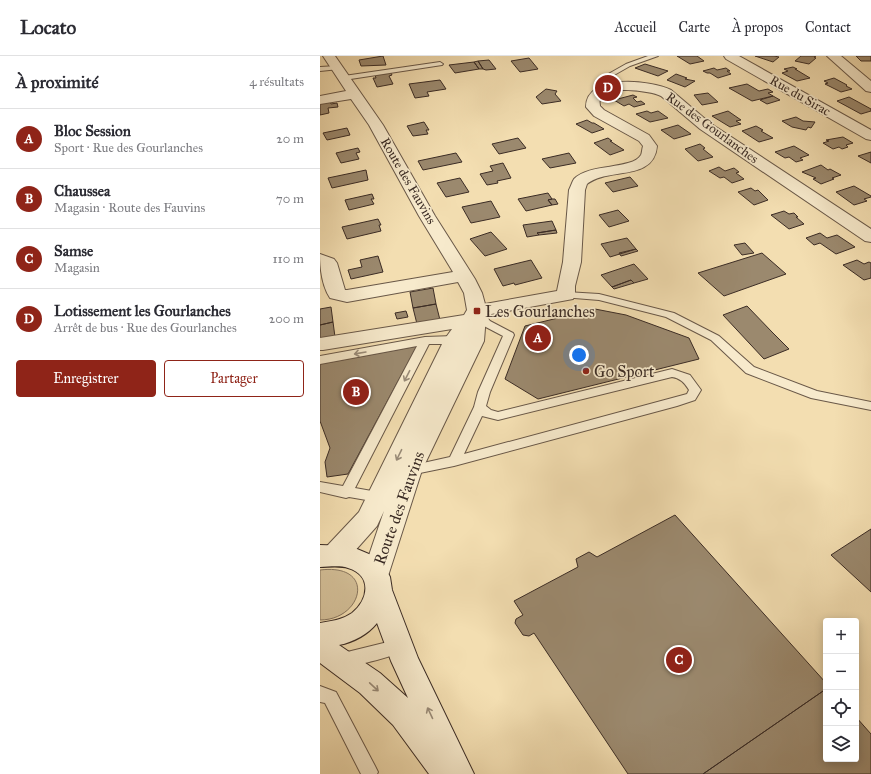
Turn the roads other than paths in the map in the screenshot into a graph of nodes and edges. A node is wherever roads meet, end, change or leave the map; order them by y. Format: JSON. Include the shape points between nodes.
{"nodes":[{"id":1,"x":636,"y":56,"type":"edge"},
{"id":2,"x":655,"y":56,"type":"edge"},
{"id":3,"x":730,"y":56,"type":"edge"},
{"id":4,"x":833,"y":56,"type":"edge"},
{"id":5,"x":647,"y":58,"type":"junction"},
{"id":6,"x":334,"y":63,"type":"edge"},
{"id":7,"x":440,"y":64,"type":"dead end"},
{"id":8,"x":320,"y":69,"type":"edge"},
{"id":9,"x":607,"y":77,"type":"dead end"},
{"id":10,"x":871,"y":88,"type":"edge"},
{"id":11,"x":354,"y":94,"type":"junction"},
{"id":12,"x":320,"y":100,"type":"edge"},
{"id":13,"x":864,"y":126,"type":"edge"},
{"id":14,"x":871,"y":136,"type":"edge"},
{"id":15,"x":871,"y":238,"type":"edge"},
{"id":16,"x":320,"y":259,"type":"edge"},
{"id":17,"x":464,"y":276,"type":"junction"},
{"id":18,"x":566,"y":295,"type":"junction"},
{"id":19,"x":474,"y":315,"type":"junction"},
{"id":20,"x":454,"y":340,"type":"junction"},
{"id":21,"x":425,"y":341,"type":"junction"},
{"id":22,"x":321,"y":352,"type":"edge"},
{"id":23,"x":871,"y":406,"type":"edge"},
{"id":24,"x":480,"y":407,"type":"junction"},
{"id":25,"x":422,"y":445,"type":"junction"},
{"id":26,"x":454,"y":461,"type":"junction"},
{"id":27,"x":410,"y":470,"type":"junction"},
{"id":28,"x":320,"y":488,"type":"edge"},
{"id":29,"x":346,"y":493,"type":"junction"},
{"id":30,"x":378,"y":497,"type":"junction"},
{"id":31,"x":328,"y":555,"type":"edge"},
{"id":32,"x":378,"y":582,"type":"junction"},
{"id":33,"x":320,"y":636,"type":"edge"},
{"id":34,"x":400,"y":646,"type":"junction"},
{"id":35,"x":330,"y":654,"type":"edge"},
{"id":36,"x":320,"y":694,"type":"edge"},
{"id":37,"x":369,"y":772,"type":"dead end"},
{"id":38,"x":448,"y":774,"type":"edge"},
{"id":39,"x":458,"y":774,"type":"edge"}],
"edges":[{"from":1,"to":5,"type":"lane"},
{"from":2,"to":5,"type":"lane"},
{"from":3,"to":13,"type":"street","name":"Rue du Sirac"},
{"from":4,"to":10,"type":"street"},
{"from":5,"to":9,"type":"lane"},
{"from":6,"to":7,"type":"lane"},
{"from":6,"to":8,"type":"lane"},
{"from":6,"to":11,"type":"street","name":"Route des Fauvins"},
{"from":11,"to":12,"type":"street"},
{"from":11,"to":17,"type":"street","name":"Route des Fauvins","via":[[376,125]]},
{"from":13,"to":14,"type":"street","name":"Rue du Sirac"},
{"from":15,"to":18,"type":"street","name":"Rue des Gourlanches","via":[[697,120],[669,95],[640,86],[608,88],[596,93],[592,101],[593,106],[602,116],[639,134],[648,142],[651,149],[645,160],[638,164],[586,177],[580,182]]},
{"from":16,"to":17,"type":"street","via":[[328,262],[337,294],[346,296]]},
{"from":17,"to":19,"type":"street","name":"Route des Fauvins","via":[[473,293]]},
{"from":18,"to":19,"type":"street"},
{"from":18,"to":23,"type":"lane","via":[[599,297],[670,315],[715,338],[750,370],[815,395]]},
{"from":19,"to":20,"type":"street","name":"Route des Fauvins"},
{"from":19,"to":22,"type":"street"},
{"from":19,"to":24,"type":"lane","via":[[509,335]]},
{"from":19,"to":25,"type":"street","name":"Route des Fauvins","via":[[474,341]]},
{"from":20,"to":21,"type":"lane"},
{"from":20,"to":25,"type":"lane","via":[[459,345],[459,351],[418,432]]},
{"from":20,"to":30,"type":"street","name":"Route des Fauvins","one_way":true},
{"from":21,"to":22,"type":"lane","one_way":true},
{"from":21,"to":29,"type":"lane","one_way":true},
{"from":24,"to":26,"type":"lane"},
{"from":24,"to":26,"type":"lane","via":[[487,414],[498,416],[672,373],[682,375],[690,381],[695,390],[691,397],[677,402]]},
{"from":25,"to":27,"type":"street","name":"Route des Fauvins"},
{"from":26,"to":27,"type":"lane"},
{"from":27,"to":32,"type":"street","name":"Route des Fauvins"},
{"from":28,"to":29,"type":"lane"},
{"from":29,"to":30,"type":"lane"},
{"from":30,"to":31,"type":"street","name":"Route des Fauvins","via":[[368,519]]},
{"from":31,"to":32,"type":"street","via":[[353,557],[363,561]]},
{"from":32,"to":33,"type":"street","name":"Route des Fauvins","via":[[378,602],[370,613],[347,630],[330,636]]},
{"from":32,"to":34,"type":"street"},
{"from":34,"to":35,"type":"lane","via":[[368,655]]},
{"from":39,"to":34,"type":"street","one_way":true},
{"from":35,"to":38,"type":"street","one_way":true,"via":[[370,683],[404,715]]},
{"from":36,"to":37,"type":"lane","via":[[330,697]]}]}
